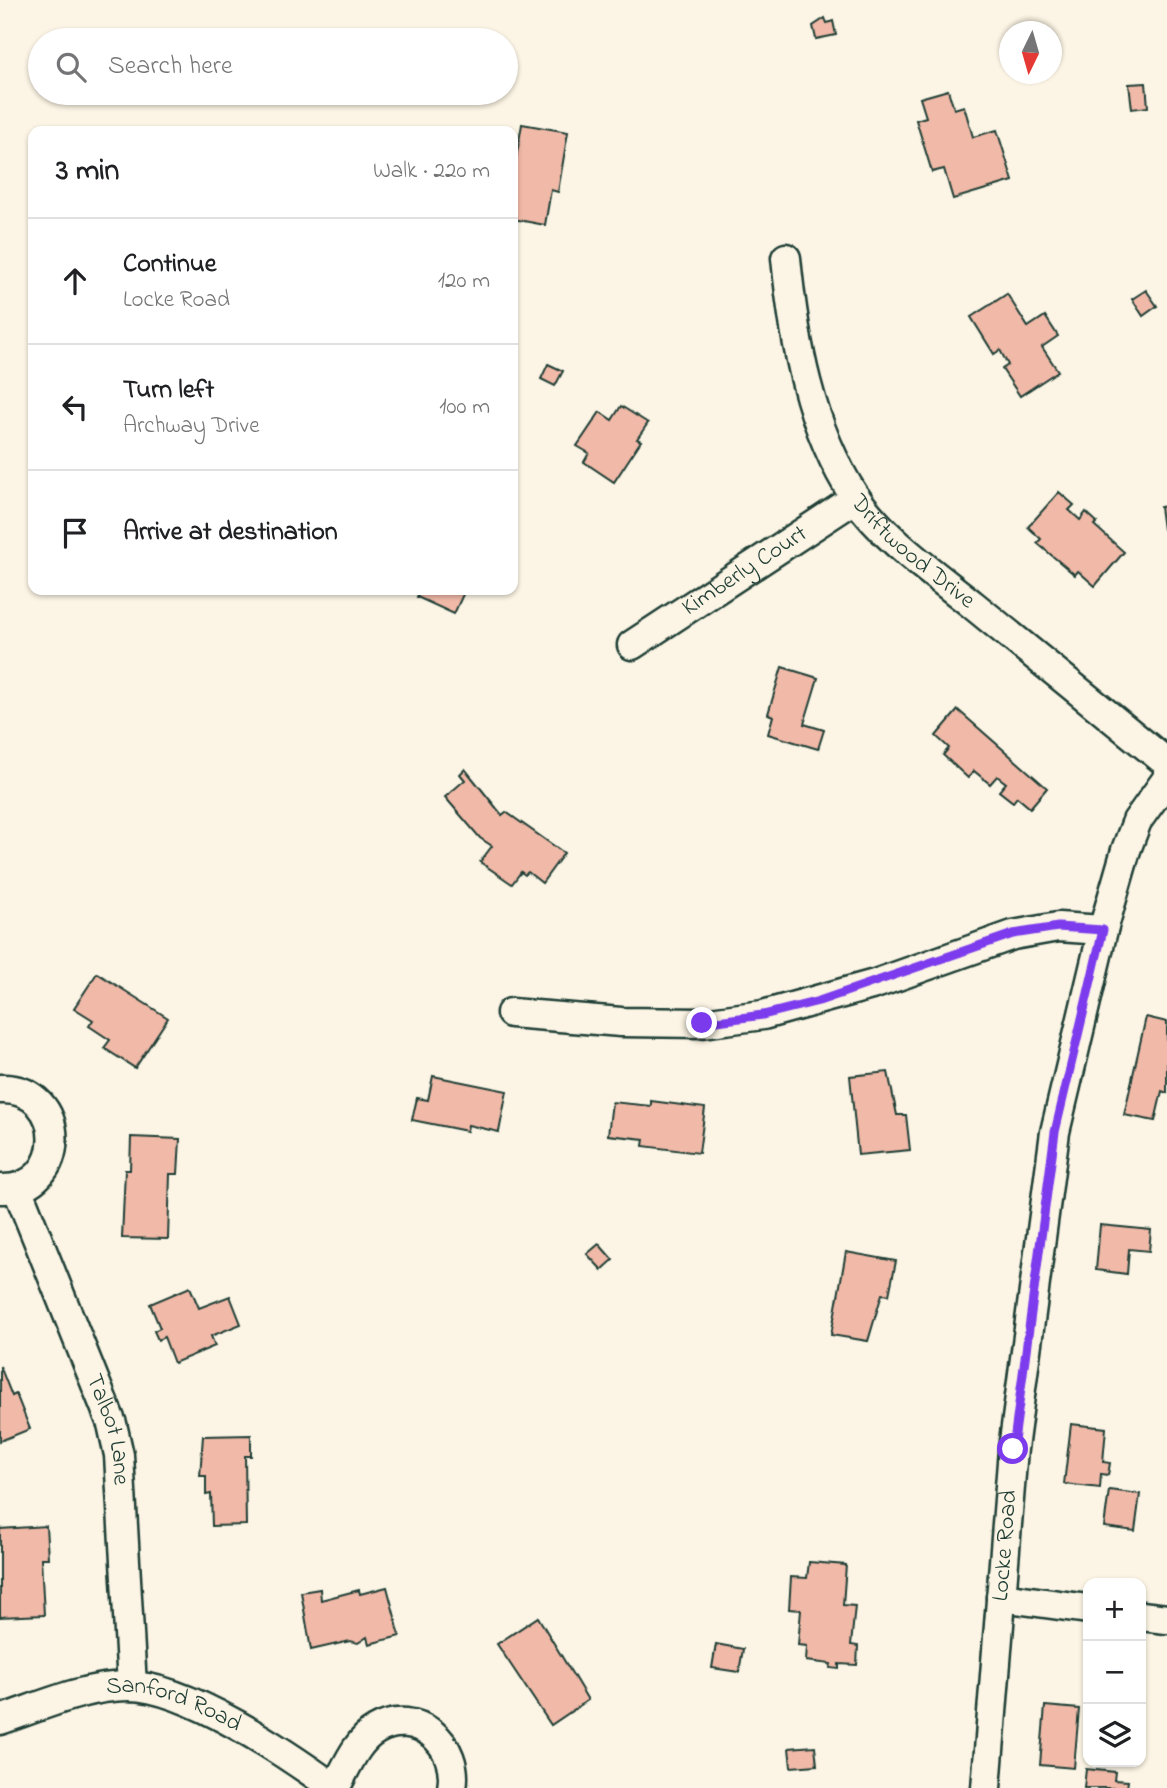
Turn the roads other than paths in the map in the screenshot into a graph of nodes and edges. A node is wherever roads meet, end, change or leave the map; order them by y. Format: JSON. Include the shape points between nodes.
{"nodes":[{"id":1,"x":786,"y":258,"type":"dead end"},
{"id":2,"x":856,"y":498,"type":"junction"},
{"id":3,"x":632,"y":645,"type":"dead end"},
{"id":4,"x":1167,"y":763,"type":"edge"},
{"id":5,"x":1167,"y":779,"type":"edge"},
{"id":6,"x":1103,"y":930,"type":"junction"},
{"id":7,"x":511,"y":1013,"type":"dead end"},
{"id":8,"x":0,"y":1089,"type":"edge"},
{"id":9,"x":9,"y":1188,"type":"edge"},
{"id":10,"x":1001,"y":1597,"type":"junction"},
{"id":11,"x":1083,"y":1608,"type":"edge"},
{"id":12,"x":1146,"y":1617,"type":"edge"},
{"id":13,"x":1167,"y":1619,"type":"edge"},
{"id":14,"x":132,"y":1686,"type":"junction"},
{"id":15,"x":0,"y":1720,"type":"edge"},
{"id":16,"x":334,"y":1788,"type":"edge"},
{"id":17,"x":452,"y":1788,"type":"edge"},
{"id":18,"x":986,"y":1788,"type":"edge"}],
"edges":[{"from":1,"to":2,"type":"street","name":"Driftwood Drive","via":[[797,340],[810,393],[830,448]]},
{"from":2,"to":3,"type":"street","name":"Kimberly Court"},
{"from":2,"to":4,"type":"street","name":"Driftwood Drive","via":[[901,546]]},
{"from":5,"to":6,"type":"street","name":"Locke Road","via":[[1137,821]]},
{"from":6,"to":7,"type":"street","via":[[1058,927],[1013,934],[874,984],[763,1015],[702,1023]]},
{"from":6,"to":10,"type":"street","name":"Locke Road","via":[[1055,1132],[1013,1449]]},
{"from":8,"to":9,"type":"street","name":"Talbot Lane","via":[[30,1096],[45,1111],[53,1130],[49,1161],[36,1178]]},
{"from":9,"to":14,"type":"street","name":"Talbot Lane","via":[[113,1424],[119,1455]]},
{"from":10,"to":11,"type":"street"},
{"from":10,"to":18,"type":"street","name":"Locke Road"},
{"from":12,"to":13,"type":"street"},
{"from":14,"to":15,"type":"street","name":"Sanford Road","via":[[82,1693]]},
{"from":14,"to":16,"type":"street","name":"Sanford Road","via":[[211,1712]]},
{"from":16,"to":17,"type":"street","name":"Sanford Road","via":[[368,1735],[397,1723],[418,1726],[443,1743],[452,1760]]}]}
